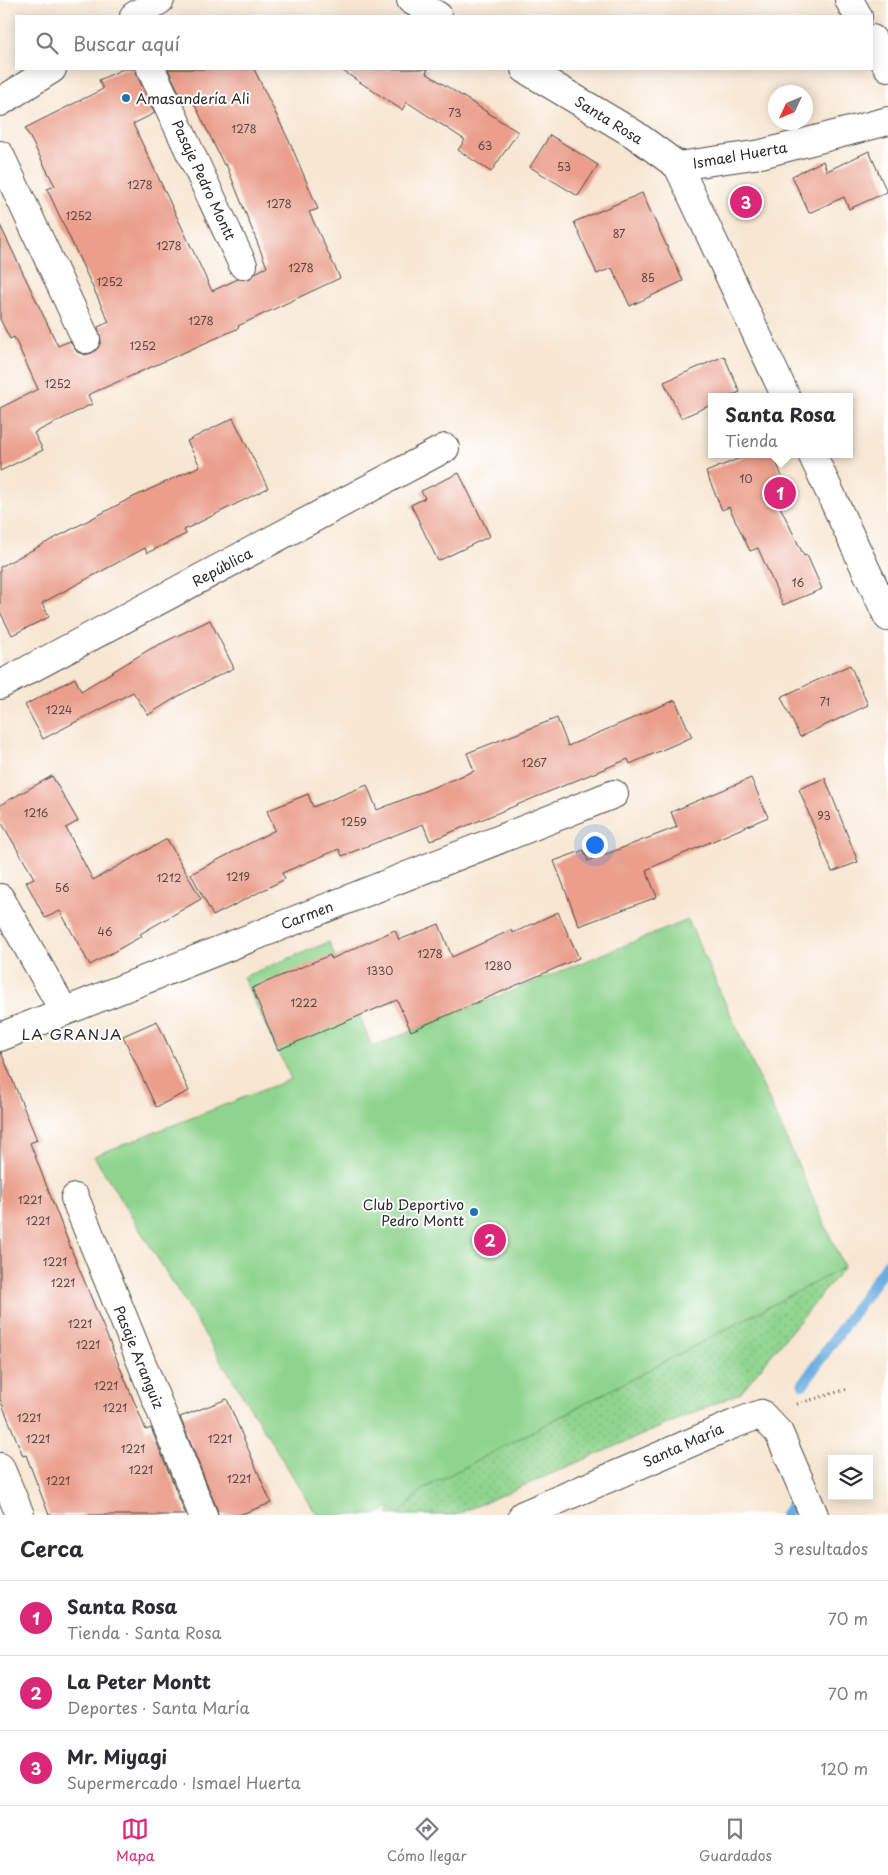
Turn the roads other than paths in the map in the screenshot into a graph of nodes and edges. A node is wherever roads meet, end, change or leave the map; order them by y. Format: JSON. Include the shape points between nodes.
{"nodes":[{"id":1,"x":160,"y":0,"type":"edge"},
{"id":2,"x":411,"y":0,"type":"edge"},
{"id":3,"x":849,"y":0,"type":"edge"},
{"id":4,"x":136,"y":15,"type":"edge"},
{"id":5,"x":436,"y":15,"type":"edge"},
{"id":6,"x":857,"y":15,"type":"edge"},
{"id":7,"x":873,"y":41,"type":"edge"},
{"id":8,"x":888,"y":67,"type":"edge"},
{"id":9,"x":50,"y":70,"type":"edge"},
{"id":10,"x":151,"y":70,"type":"edge"},
{"id":11,"x":527,"y":70,"type":"edge"},
{"id":12,"x":0,"y":102,"type":"edge"},
{"id":13,"x":888,"y":121,"type":"edge"},
{"id":14,"x":0,"y":155,"type":"edge"},
{"id":15,"x":678,"y":166,"type":"junction"},
{"id":16,"x":244,"y":265,"type":"dead end"},
{"id":17,"x":86,"y":339,"type":"dead end"},
{"id":18,"x":784,"y":393,"type":"edge"},
{"id":19,"x":445,"y":448,"type":"dead end"},
{"id":20,"x":814,"y":458,"type":"edge"},
{"id":21,"x":888,"y":617,"type":"edge"},
{"id":22,"x":0,"y":685,"type":"edge"},
{"id":23,"x":614,"y":794,"type":"dead end"},
{"id":24,"x":0,"y":898,"type":"edge"},
{"id":25,"x":64,"y":1011,"type":"junction"},
{"id":26,"x":0,"y":1037,"type":"edge"},
{"id":27,"x":75,"y":1198,"type":"dead end"},
{"id":28,"x":0,"y":1467,"type":"edge"},
{"id":29,"x":20,"y":1515,"type":"edge"},
{"id":30,"x":203,"y":1515,"type":"edge"},
{"id":31,"x":523,"y":1515,"type":"edge"},
{"id":32,"x":814,"y":1515,"type":"edge"}],
"edges":[{"from":1,"to":4,"type":"street"},
{"from":2,"to":5,"type":"street"},
{"from":3,"to":6,"type":"street"},
{"from":7,"to":8,"type":"street"},
{"from":9,"to":12,"type":"street"},
{"from":10,"to":16,"type":"street","name":"Pasaje Pedro Montt"},
{"from":11,"to":15,"type":"street","name":"Santa Rosa","via":[[634,134]]},
{"from":13,"to":15,"type":"street","name":"Ismael Huerta","via":[[761,154]]},
{"from":14,"to":17,"type":"street"},
{"from":15,"to":18,"type":"street","name":"Santa Rosa"},
{"from":19,"to":22,"type":"street","name":"República"},
{"from":20,"to":21,"type":"street"},
{"from":23,"to":25,"type":"street","name":"Carmen"},
{"from":24,"to":25,"type":"street"},
{"from":25,"to":26,"type":"street","name":"Carmen"},
{"from":27,"to":30,"type":"street","name":"Pasaje Aranguiz"},
{"from":28,"to":29,"type":"street"},
{"from":31,"to":32,"type":"street","name":"Santa María","via":[[761,1414],[779,1433]]}]}
